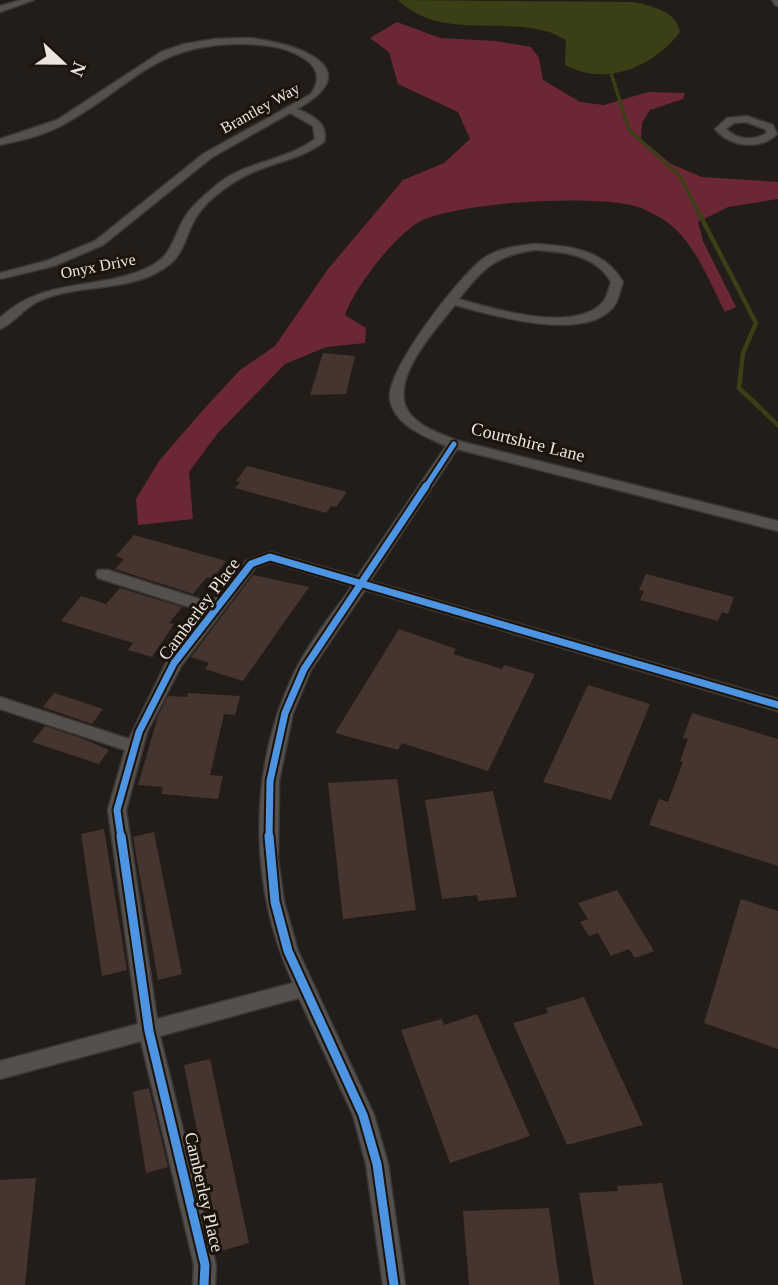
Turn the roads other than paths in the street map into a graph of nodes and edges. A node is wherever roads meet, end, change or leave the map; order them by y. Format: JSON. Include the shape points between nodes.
{"nodes":[{"id":1,"x":30,"y":0,"type":"edge"},
{"id":2,"x":0,"y":9,"type":"edge"},
{"id":3,"x":290,"y":110,"type":"junction"},
{"id":4,"x":0,"y":142,"type":"edge"},
{"id":5,"x":0,"y":276,"type":"edge"},
{"id":6,"x":452,"y":301,"type":"junction"},
{"id":7,"x":0,"y":325,"type":"edge"},
{"id":8,"x":454,"y":444,"type":"junction"},
{"id":9,"x":778,"y":526,"type":"edge"},
{"id":10,"x":103,"y":574,"type":"dead end"},
{"id":11,"x":361,"y":582,"type":"junction"},
{"id":12,"x":216,"y":610,"type":"junction"},
{"id":13,"x":0,"y":703,"type":"edge"},
{"id":14,"x":778,"y":705,"type":"edge"},
{"id":15,"x":135,"y":747,"type":"junction"},
{"id":16,"x":304,"y":988,"type":"junction"},
{"id":17,"x":149,"y":1031,"type":"junction"},
{"id":18,"x":0,"y":1070,"type":"edge"},
{"id":19,"x":204,"y":1285,"type":"edge"},
{"id":20,"x":394,"y":1285,"type":"edge"}],
"edges":[{"from":1,"to":2,"type":"street"},
{"from":3,"to":4,"type":"street","name":"Brantley Way","via":[[321,87],[323,72],[310,58],[255,42],[201,43],[147,61],[61,122]]},
{"from":3,"to":5,"type":"street","name":"Brantley Way","via":[[207,156],[99,243],[50,264]]},
{"from":3,"to":7,"type":"street","name":"Onyx Drive","via":[[318,125],[320,140],[304,151],[250,168],[223,185],[192,215],[176,252],[160,266],[129,278],[47,293],[22,304]]},
{"from":6,"to":6,"type":"street","name":"Courtshire Lane","via":[[487,258],[516,248],[556,248],[590,256],[605,264],[617,282],[607,306],[572,321],[535,321]]},
{"from":6,"to":8,"type":"street","name":"Courtshire Lane","via":[[405,364],[395,393],[399,406],[418,429]]},
{"from":8,"to":9,"type":"street","name":"Courtshire Lane"},
{"from":8,"to":11,"type":"street"},
{"from":10,"to":12,"type":"street","name":"Camberley Place"},
{"from":11,"to":12,"type":"street","name":"Camberley Place","via":[[270,557],[251,564]]},
{"from":11,"to":14,"type":"street","name":"Camberley Place"},
{"from":11,"to":16,"type":"street","via":[[293,691],[270,781],[269,859],[275,902]]},
{"from":12,"to":15,"type":"street","name":"Camberley Place","via":[[174,663]]},
{"from":13,"to":15,"type":"street"},
{"from":15,"to":17,"type":"street","name":"Camberley Place","via":[[117,810]]},
{"from":16,"to":17,"type":"street"},
{"from":16,"to":20,"type":"street","via":[[363,1115],[377,1164]]},
{"from":17,"to":18,"type":"street"},
{"from":17,"to":19,"type":"street","name":"Camberley Place","via":[[205,1265]]}]}
